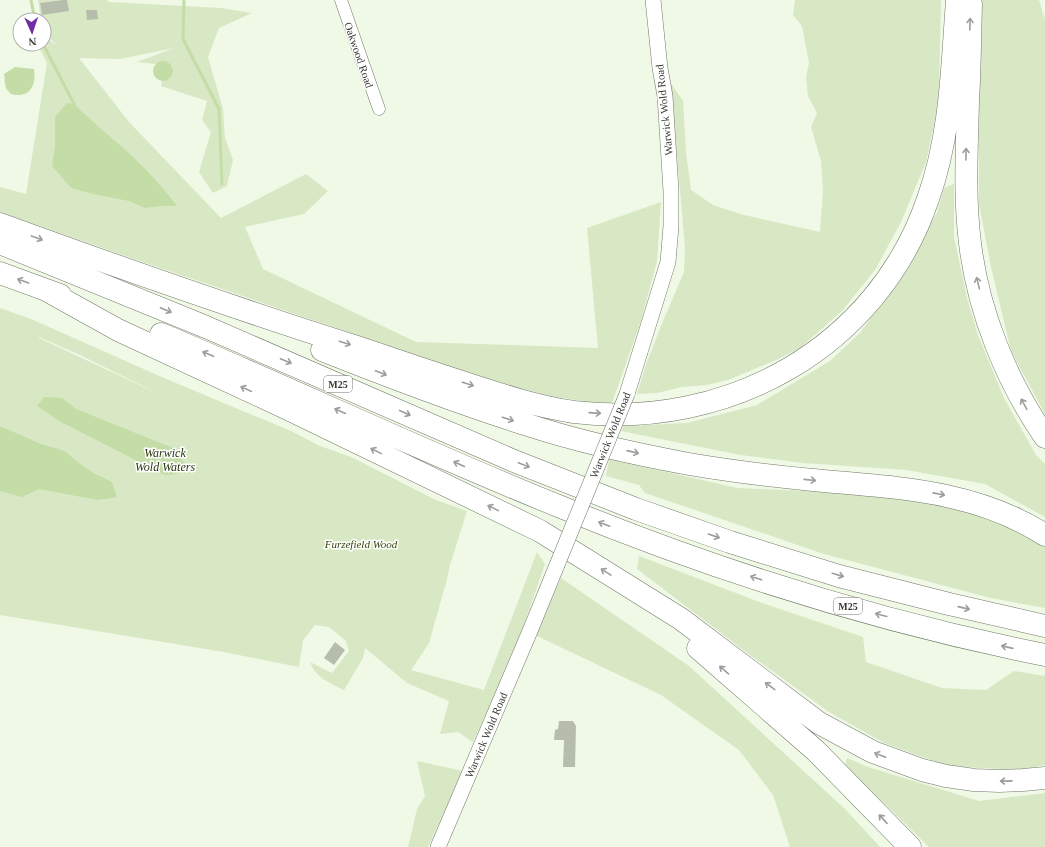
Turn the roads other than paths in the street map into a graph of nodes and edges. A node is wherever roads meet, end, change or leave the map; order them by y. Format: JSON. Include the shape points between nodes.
{"nodes":[{"id":1,"x":341,"y":0,"type":"edge"},
{"id":2,"x":653,"y":0,"type":"edge"},
{"id":3,"x":957,"y":0,"type":"edge"},
{"id":4,"x":971,"y":0,"type":"edge"},
{"id":5,"x":379,"y":109,"type":"dead end"},
{"id":6,"x":0,"y":224,"type":"edge"},
{"id":7,"x":0,"y":243,"type":"edge"},
{"id":8,"x":27,"y":253,"type":"junction"},
{"id":9,"x":0,"y":273,"type":"edge"},
{"id":10,"x":46,"y":290,"type":"junction"},
{"id":11,"x":1045,"y":437,"type":"edge"},
{"id":12,"x":1045,"y":535,"type":"edge"},
{"id":13,"x":639,"y":593,"type":"junction"},
{"id":14,"x":1045,"y":626,"type":"edge"},
{"id":15,"x":1045,"y":655,"type":"edge"},
{"id":16,"x":1045,"y":778,"type":"edge"},
{"id":17,"x":438,"y":847,"type":"edge"},
{"id":18,"x":910,"y":847,"type":"edge"}],
"edges":[{"from":1,"to":5,"type":"street","name":"Oakwood Road"},
{"from":2,"to":17,"type":"street","name":"Warwick Wold Road","bridge":true,"via":[[665,96],[671,191],[668,262],[627,394]]},
{"from":6,"to":3,"type":"highway","one_way":true,"via":[[274,320],[530,404],[575,412],[613,414],[689,408],[740,393],[766,382],[818,350],[863,309],[890,275],[918,225],[936,176],[950,101]]},
{"from":11,"to":4,"type":"highway","one_way":true,"via":[[1026,407],[998,350],[970,245],[966,165]]},
{"from":7,"to":8,"type":"highway","number":"M25"},
{"from":8,"to":12,"type":"highway","one_way":true,"via":[[129,281],[471,406],[558,434],[635,453],[731,471],[896,487],[938,494],[992,509]]},
{"from":8,"to":14,"type":"highway","number":"M25","one_way":true,"via":[[206,326],[514,461],[636,509],[839,576]]},
{"from":10,"to":9,"type":"highway","number":"M25","one_way":true},
{"from":13,"to":10,"type":"highway","one_way":true,"via":[[540,531],[118,330]]},
{"from":15,"to":10,"type":"highway","number":"M25","one_way":true,"via":[[848,606],[761,580],[654,543],[509,486],[139,325]]},
{"from":16,"to":13,"type":"highway","one_way":true,"via":[[999,781],[946,776],[873,752],[819,723],[681,619]]},
{"from":18,"to":13,"type":"highway","one_way":true,"via":[[816,751],[676,629]]}]}
